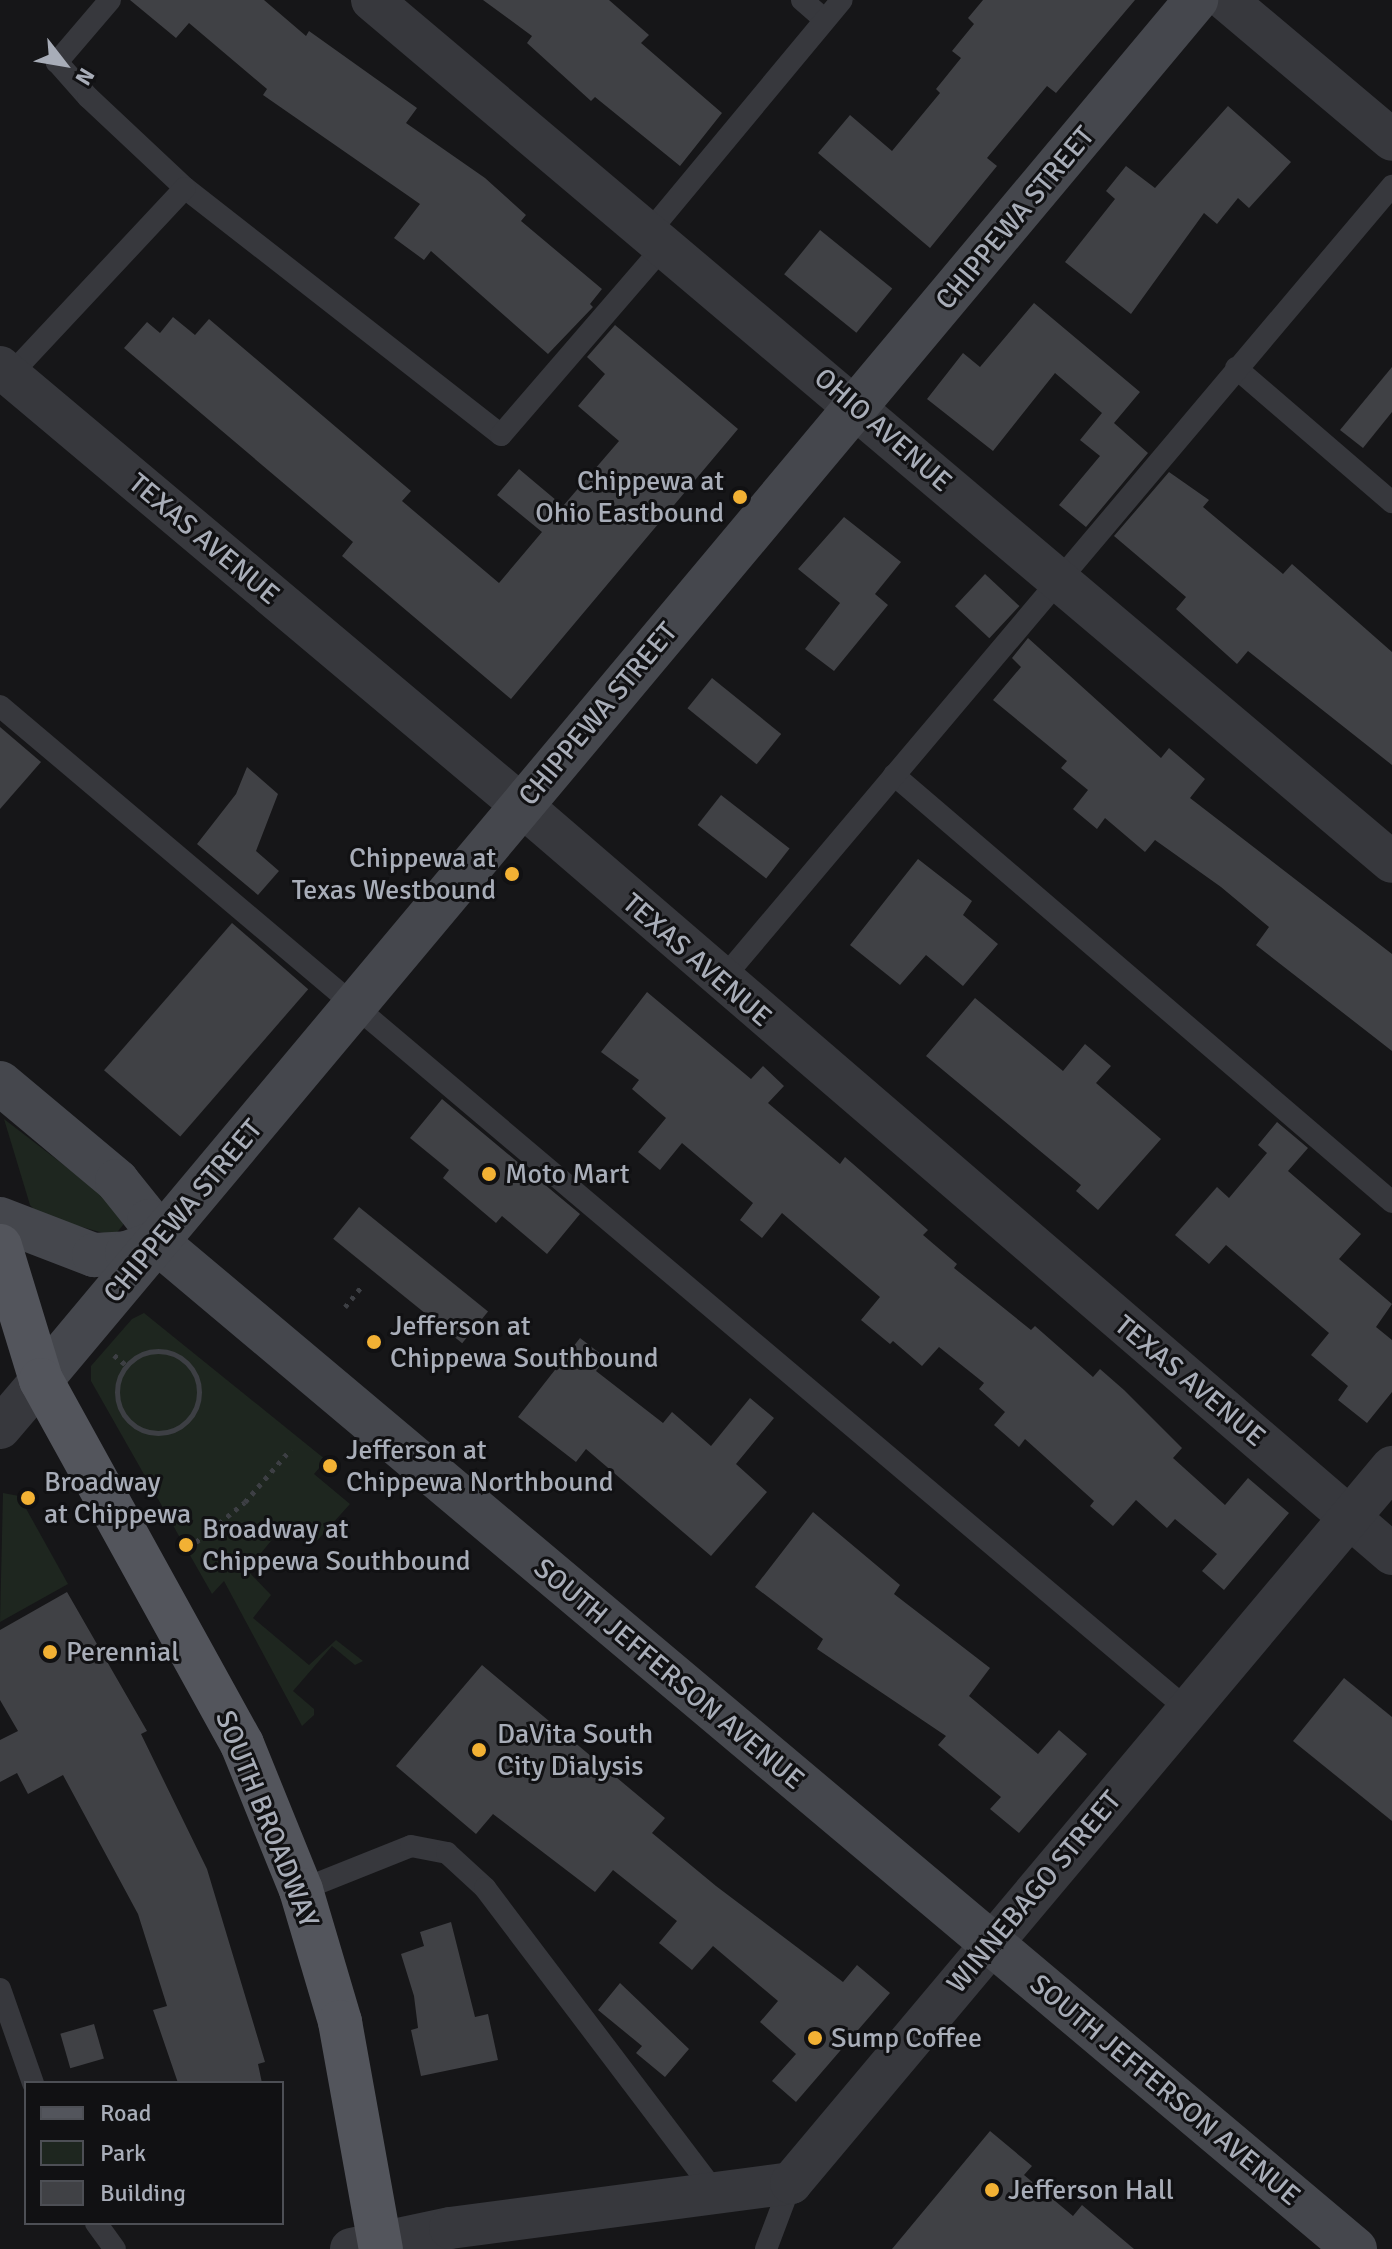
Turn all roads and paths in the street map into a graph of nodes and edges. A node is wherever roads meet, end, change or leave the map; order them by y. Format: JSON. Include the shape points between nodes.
{"nodes":[{"id":1,"x":110,"y":0,"type":"edge"},
{"id":2,"x":372,"y":0,"type":"edge"},
{"id":3,"x":802,"y":0,"type":"edge"},
{"id":4,"x":842,"y":0,"type":"edge"},
{"id":5,"x":1196,"y":0,"type":"edge"},
{"id":6,"x":1226,"y":0,"type":"edge"},
{"id":7,"x":825,"y":20,"type":"junction"},
{"id":8,"x":1392,"y":140,"type":"edge"},
{"id":9,"x":1392,"y":186,"type":"edge"},
{"id":10,"x":185,"y":188,"type":"junction"},
{"id":11,"x":657,"y":238,"type":"junction"},
{"id":12,"x":1236,"y":368,"type":"junction"},
{"id":13,"x":5,"y":371,"type":"edge"},
{"id":14,"x":857,"y":407,"type":"junction"},
{"id":15,"x":1392,"y":502,"type":"edge"},
{"id":16,"x":1058,"y":580,"type":"junction"},
{"id":17,"x":0,"y":706,"type":"edge"},
{"id":18,"x":894,"y":775,"type":"junction"},
{"id":19,"x":521,"y":805,"type":"junction"},
{"id":20,"x":1392,"y":862,"type":"edge"},
{"id":21,"x":720,"y":982,"type":"junction"},
{"id":22,"x":354,"y":1006,"type":"junction"},
{"id":23,"x":0,"y":1083,"type":"edge"},
{"id":24,"x":1392,"y":1202,"type":"edge"},
{"id":25,"x":0,"y":1219,"type":"edge"},
{"id":26,"x":157,"y":1242,"type":"junction"},
{"id":27,"x":0,"y":1246,"type":"edge"},
{"id":28,"x":363,"y":1285,"type":"dead end"},
{"id":29,"x":345,"y":1307,"type":"dead end"},
{"id":30,"x":0,"y":1348,"type":"edge"},
{"id":31,"x":114,"y":1355,"type":"dead end"},
{"id":32,"x":127,"y":1366,"type":"junction"},
{"id":33,"x":41,"y":1380,"type":"junction"},
{"id":34,"x":0,"y":1428,"type":"edge"},
{"id":35,"x":291,"y":1449,"type":"dead end"},
{"id":36,"x":1392,"y":1467,"type":"edge"},
{"id":37,"x":1350,"y":1517,"type":"junction"},
{"id":38,"x":196,"y":1542,"type":"dead end"},
{"id":39,"x":1392,"y":1554,"type":"edge"},
{"id":40,"x":1188,"y":1710,"type":"junction"},
{"id":41,"x":301,"y":1890,"type":"junction"},
{"id":42,"x":990,"y":1944,"type":"junction"},
{"id":43,"x":0,"y":1989,"type":"edge"},
{"id":44,"x":32,"y":2081,"type":"edge"},
{"id":45,"x":791,"y":2183,"type":"junction"},
{"id":46,"x":716,"y":2193,"type":"junction"},
{"id":47,"x":97,"y":2225,"type":"edge"},
{"id":48,"x":371,"y":2247,"type":"edge"},
{"id":49,"x":115,"y":2249,"type":"edge"},
{"id":50,"x":766,"y":2249,"type":"edge"},
{"id":51,"x":1355,"y":2249,"type":"edge"}],
"edges":[{"from":1,"to":10,"type":"lane","via":[[57,62]]},
{"from":2,"to":11,"type":"street","name":"OHIO AVENUE"},
{"from":3,"to":7,"type":"lane"},
{"from":4,"to":7,"type":"lane"},
{"from":5,"to":14,"type":"main road","name":"CHIPPEWA STREET"},
{"from":6,"to":8,"type":"street"},
{"from":7,"to":11,"type":"lane"},
{"from":9,"to":12,"type":"lane"},
{"from":10,"to":11,"type":"lane","via":[[501,435]]},
{"from":10,"to":13,"type":"lane"},
{"from":11,"to":14,"type":"street","name":"OHIO AVENUE"},
{"from":12,"to":15,"type":"lane"},
{"from":12,"to":16,"type":"lane"},
{"from":13,"to":19,"type":"street","name":"TEXAS AVENUE"},
{"from":14,"to":16,"type":"street","name":"OHIO AVENUE"},
{"from":14,"to":19,"type":"main road","name":"CHIPPEWA STREET"},
{"from":16,"to":18,"type":"lane"},
{"from":16,"to":20,"type":"street","name":"OHIO AVENUE"},
{"from":17,"to":22,"type":"lane"},
{"from":18,"to":21,"type":"lane"},
{"from":18,"to":24,"type":"lane"},
{"from":19,"to":21,"type":"street","name":"TEXAS AVENUE"},
{"from":19,"to":22,"type":"main road","name":"CHIPPEWA STREET"},
{"from":21,"to":37,"type":"street","name":"TEXAS AVENUE"},
{"from":22,"to":26,"type":"main road","name":"CHIPPEWA STREET"},
{"from":22,"to":40,"type":"lane"},
{"from":23,"to":26,"type":"main road","name":"SOUTH JEFFERSON AVENUE","via":[[117,1181],[149,1221]]},
{"from":25,"to":26,"type":"main road","via":[[94,1255],[127,1253]]},
{"from":26,"to":33,"type":"main road","name":"CHIPPEWA STREET"},
{"from":26,"to":42,"type":"main road","name":"SOUTH JEFFERSON AVENUE"},
{"from":27,"to":33,"type":"main road","name":"SOUTH BROADWAY"},
{"from":28,"to":29,"type":"path"},
{"from":30,"to":33,"type":"main road","name":"SOUTH BROADWAY"},
{"from":31,"to":32,"type":"path"},
{"from":32,"to":32,"type":"path","via":[[150,1352],[163,1351],[186,1361],[199,1386],[194,1414],[184,1425],[157,1434],[131,1423],[118,1400]]},
{"from":33,"to":34,"type":"street","name":"CHIPPEWA STREET"},
{"from":33,"to":41,"type":"main road","name":"SOUTH BROADWAY","via":[[242,1744]]},
{"from":35,"to":38,"type":"path","via":[[245,1502]]},
{"from":36,"to":37,"type":"street","name":"WINNEBAGO STREET"},
{"from":37,"to":39,"type":"street","name":"TEXAS AVENUE"},
{"from":37,"to":40,"type":"street","name":"WINNEBAGO STREET"},
{"from":40,"to":42,"type":"street","name":"WINNEBAGO STREET"},
{"from":41,"to":46,"type":"lane","via":[[411,1846],[447,1853],[485,1888]]},
{"from":41,"to":48,"type":"main road","name":"SOUTH BROADWAY","via":[[340,2022]]},
{"from":42,"to":45,"type":"street","name":"WINNEBAGO STREET"},
{"from":42,"to":51,"type":"main road","name":"SOUTH JEFFERSON AVENUE"},
{"from":43,"to":44,"type":"lane"},
{"from":45,"to":46,"type":"street"},
{"from":45,"to":50,"type":"lane"},
{"from":46,"to":48,"type":"street","via":[[450,2228]]},
{"from":47,"to":49,"type":"lane"}]}
